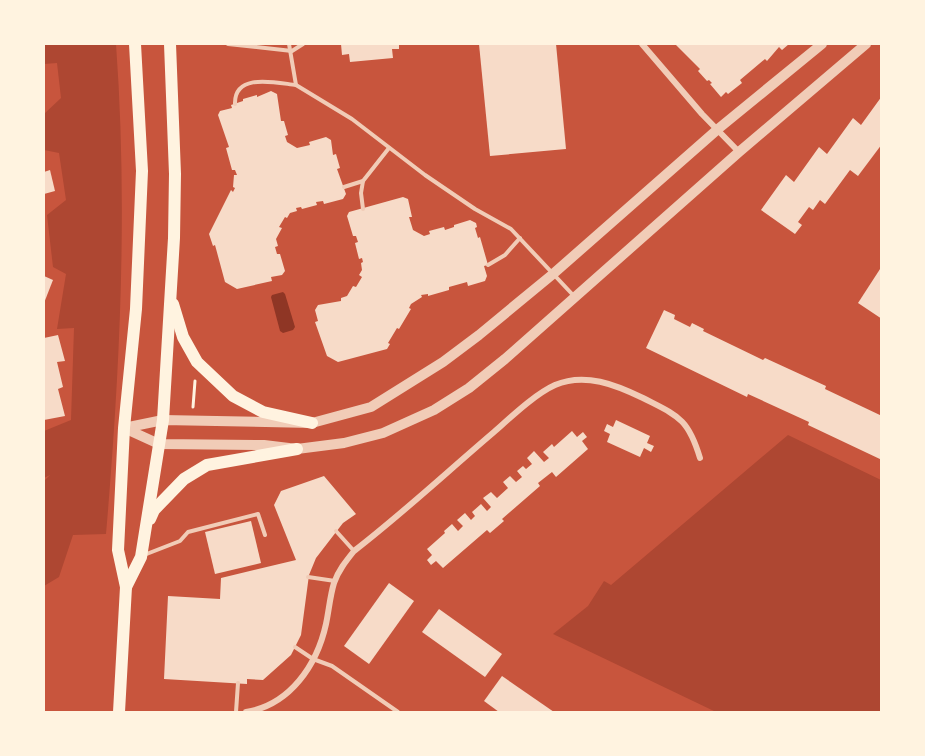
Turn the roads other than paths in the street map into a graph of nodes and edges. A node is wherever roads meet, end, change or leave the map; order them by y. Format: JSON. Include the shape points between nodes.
{"nodes":[{"id":1,"x":135,"y":44,"type":"edge"},
{"id":2,"x":170,"y":44,"type":"edge"},
{"id":3,"x":228,"y":44,"type":"edge"},
{"id":4,"x":290,"y":44,"type":"edge"},
{"id":5,"x":303,"y":44,"type":"edge"},
{"id":6,"x":642,"y":44,"type":"edge"},
{"id":7,"x":822,"y":44,"type":"edge"},
{"id":8,"x":866,"y":44,"type":"edge"},
{"id":9,"x":292,"y":51,"type":"junction"},
{"id":10,"x":296,"y":85,"type":"junction"},
{"id":11,"x":236,"y":104,"type":"dead end"},
{"id":12,"x":718,"y":129,"type":"junction"},
{"id":13,"x":388,"y":148,"type":"junction"},
{"id":14,"x":739,"y":152,"type":"junction"},
{"id":15,"x":363,"y":181,"type":"junction"},
{"id":16,"x":344,"y":187,"type":"dead end"},
{"id":17,"x":363,"y":209,"type":"dead end"},
{"id":18,"x":520,"y":238,"type":"junction"},
{"id":19,"x":488,"y":265,"type":"dead end"},
{"id":20,"x":553,"y":274,"type":"junction"},
{"id":21,"x":170,"y":294,"type":"junction"},
{"id":22,"x":576,"y":298,"type":"junction"},
{"id":23,"x":163,"y":420,"type":"junction"},
{"id":24,"x":312,"y":423,"type":"junction"},
{"id":25,"x":124,"y":428,"type":"junction"},
{"id":26,"x":159,"y":444,"type":"junction"},
{"id":27,"x":297,"y":448,"type":"junction"},
{"id":28,"x":700,"y":458,"type":"dead end"},
{"id":29,"x":145,"y":528,"type":"junction"},
{"id":30,"x":336,"y":531,"type":"dead end"},
{"id":31,"x":265,"y":535,"type":"dead end"},
{"id":32,"x":354,"y":551,"type":"junction"},
{"id":33,"x":141,"y":557,"type":"junction"},
{"id":34,"x":308,"y":577,"type":"dead end"},
{"id":35,"x":334,"y":581,"type":"junction"},
{"id":36,"x":126,"y":587,"type":"junction"},
{"id":37,"x":295,"y":647,"type":"dead end"},
{"id":38,"x":313,"y":659,"type":"junction"},
{"id":39,"x":238,"y":683,"type":"dead end"},
{"id":40,"x":119,"y":712,"type":"edge"},
{"id":41,"x":236,"y":712,"type":"edge"},
{"id":42,"x":246,"y":712,"type":"edge"},
{"id":43,"x":398,"y":712,"type":"edge"}],
"edges":[{"from":1,"to":25,"type":"main road","via":[[142,171],[136,309]]},
{"from":2,"to":21,"type":"main road","via":[[175,174]]},
{"from":3,"to":9,"type":"lane"},
{"from":4,"to":9,"type":"lane"},
{"from":5,"to":9,"type":"lane"},
{"from":6,"to":12,"type":"street"},
{"from":7,"to":12,"type":"street"},
{"from":8,"to":14,"type":"street"},
{"from":9,"to":10,"type":"lane"},
{"from":10,"to":11,"type":"lane","via":[[256,81],[242,87],[235,97]]},
{"from":10,"to":13,"type":"lane","via":[[352,119]]},
{"from":12,"to":14,"type":"street"},
{"from":12,"to":20,"type":"street"},
{"from":13,"to":15,"type":"lane"},
{"from":13,"to":18,"type":"lane"},
{"from":14,"to":22,"type":"street"},
{"from":15,"to":16,"type":"lane"},
{"from":15,"to":17,"type":"lane"},
{"from":18,"to":19,"type":"lane","via":[[505,255]]},
{"from":18,"to":20,"type":"lane"},
{"from":20,"to":22,"type":"lane"},
{"from":20,"to":24,"type":"street","via":[[408,385],[371,407]]},
{"from":21,"to":23,"type":"main road"},
{"from":21,"to":24,"type":"main road","via":[[183,337],[197,362],[214,379],[233,396],[263,412]]},
{"from":22,"to":27,"type":"street","via":[[469,388],[434,410],[383,433],[344,443]]},
{"from":23,"to":24,"type":"street"},
{"from":23,"to":25,"type":"street"},
{"from":23,"to":26,"type":"main road"},
{"from":25,"to":26,"type":"street"},
{"from":25,"to":36,"type":"main road","via":[[118,550]]},
{"from":26,"to":27,"type":"street"},
{"from":26,"to":29,"type":"main road"},
{"from":27,"to":29,"type":"main road","via":[[207,465],[168,493]]},
{"from":28,"to":32,"type":"street","via":[[693,436],[668,411],[596,380],[556,384]]},
{"from":29,"to":33,"type":"main road"},
{"from":30,"to":32,"type":"lane"},
{"from":31,"to":33,"type":"lane","via":[[258,514],[188,532],[180,541]]},
{"from":32,"to":35,"type":"street"},
{"from":33,"to":36,"type":"main road"},
{"from":34,"to":35,"type":"lane"},
{"from":35,"to":38,"type":"street","via":[[326,624]]},
{"from":36,"to":40,"type":"main road"},
{"from":37,"to":38,"type":"lane"},
{"from":38,"to":42,"type":"street","via":[[302,679],[285,696]]},
{"from":38,"to":43,"type":"lane","via":[[332,666]]},
{"from":39,"to":41,"type":"lane"}]}
